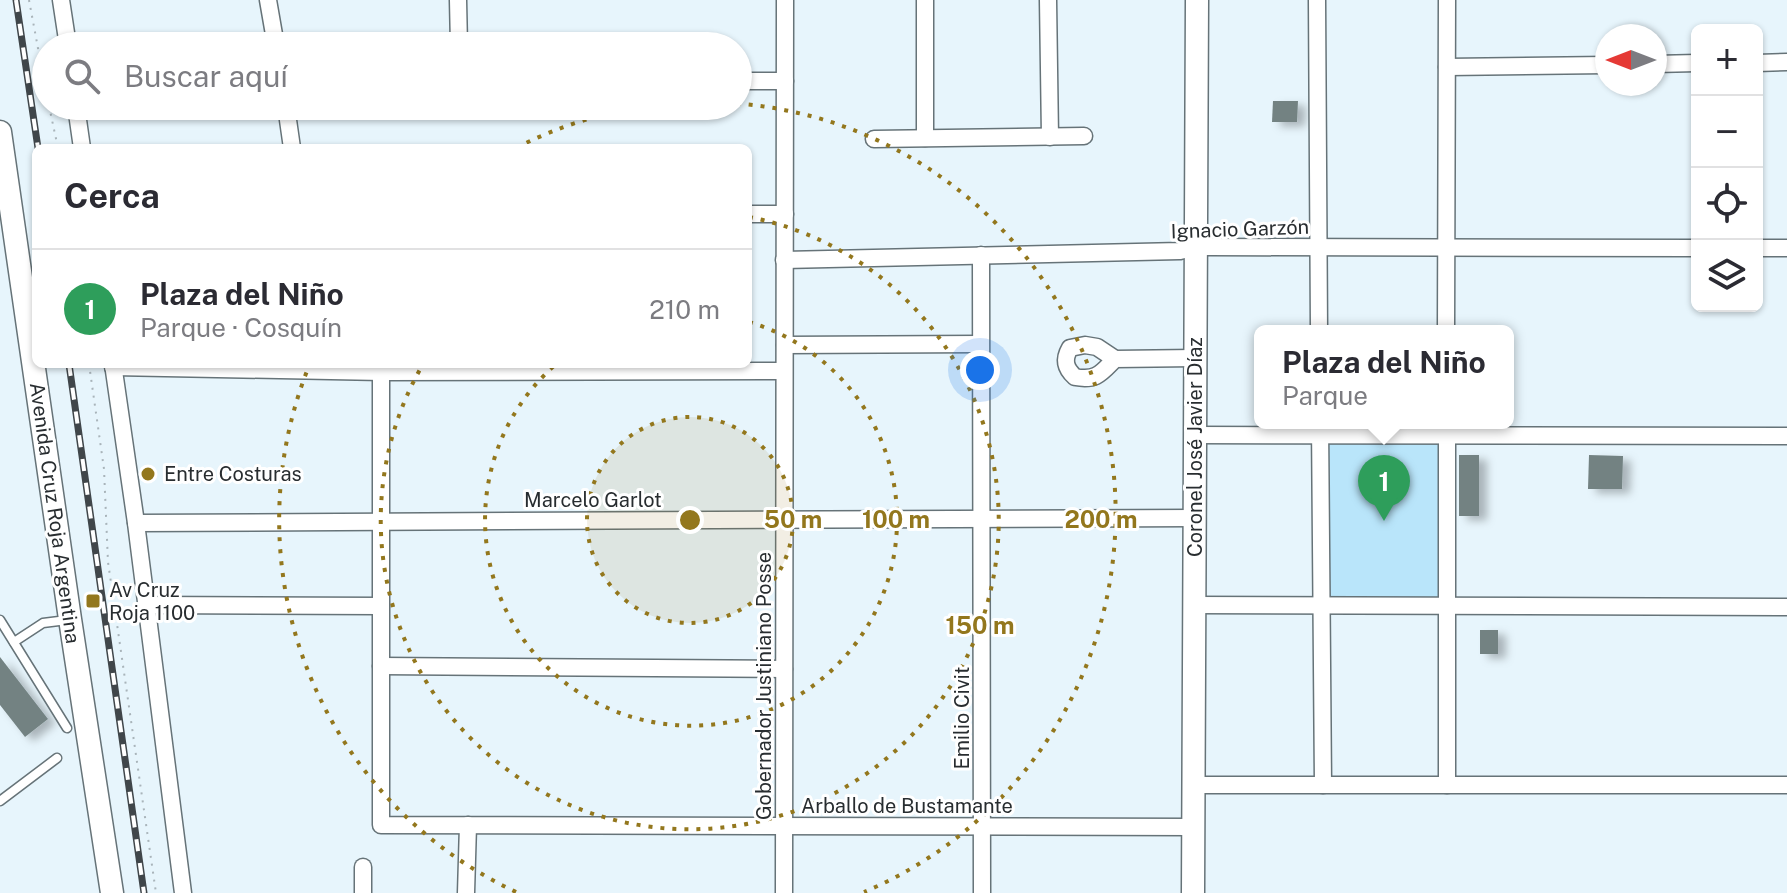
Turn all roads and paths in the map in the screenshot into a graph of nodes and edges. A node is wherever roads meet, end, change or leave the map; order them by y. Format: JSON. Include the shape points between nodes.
{"nodes":[{"id":1,"x":29,"y":0,"type":"edge"},
{"id":2,"x":61,"y":0,"type":"edge"},
{"id":3,"x":268,"y":0,"type":"edge"},
{"id":4,"x":458,"y":0,"type":"edge"},
{"id":5,"x":785,"y":0,"type":"edge"},
{"id":6,"x":925,"y":0,"type":"edge"},
{"id":7,"x":1048,"y":0,"type":"edge"},
{"id":8,"x":1197,"y":0,"type":"edge"},
{"id":9,"x":1317,"y":0,"type":"edge"},
{"id":10,"x":1447,"y":0,"type":"edge"},
{"id":11,"x":35,"y":32,"type":"edge"},
{"id":12,"x":66,"y":32,"type":"edge"},
{"id":13,"x":274,"y":32,"type":"edge"},
{"id":14,"x":459,"y":32,"type":"edge"},
{"id":15,"x":1787,"y":62,"type":"edge"},
{"id":16,"x":1691,"y":63,"type":"edge"},
{"id":17,"x":1763,"y":63,"type":"edge"},
{"id":18,"x":1667,"y":64,"type":"edge"},
{"id":19,"x":1595,"y":65,"type":"edge"},
{"id":20,"x":1447,"y":67,"type":"junction"},
{"id":21,"x":752,"y":81,"type":"edge"},
{"id":22,"x":785,"y":81,"type":"junction"},
{"id":23,"x":52,"y":120,"type":"edge"},
{"id":24,"x":78,"y":120,"type":"edge"},
{"id":25,"x":288,"y":120,"type":"edge"},
{"id":26,"x":0,"y":132,"type":"edge"},
{"id":27,"x":1084,"y":136,"type":"dead end"},
{"id":28,"x":1050,"y":137,"type":"junction"},
{"id":29,"x":925,"y":138,"type":"junction"},
{"id":30,"x":874,"y":139,"type":"dead end"},
{"id":31,"x":57,"y":144,"type":"edge"},
{"id":32,"x":81,"y":144,"type":"edge"},
{"id":33,"x":291,"y":144,"type":"edge"},
{"id":34,"x":752,"y":214,"type":"edge"},
{"id":35,"x":785,"y":214,"type":"junction"},
{"id":36,"x":1196,"y":247,"type":"junction"},
{"id":37,"x":1318,"y":247,"type":"junction"},
{"id":38,"x":1446,"y":247,"type":"junction"},
{"id":39,"x":1691,"y":248,"type":"edge"},
{"id":40,"x":1763,"y":248,"type":"edge"},
{"id":41,"x":1787,"y":248,"type":"edge"},
{"id":42,"x":981,"y":255,"type":"junction"},
{"id":43,"x":784,"y":260,"type":"junction"},
{"id":44,"x":1319,"y":325,"type":"edge"},
{"id":45,"x":1446,"y":325,"type":"edge"},
{"id":46,"x":980,"y":344,"type":"junction"},
{"id":47,"x":785,"y":345,"type":"junction"},
{"id":48,"x":32,"y":355,"type":"edge"},
{"id":49,"x":1195,"y":358,"type":"junction"},
{"id":50,"x":1115,"y":359,"type":"dead end"},
{"id":51,"x":34,"y":368,"type":"edge"},
{"id":52,"x":90,"y":368,"type":"edge"},
{"id":53,"x":113,"y":368,"type":"edge"},
{"id":54,"x":382,"y":368,"type":"edge"},
{"id":55,"x":784,"y":371,"type":"junction"},
{"id":56,"x":1320,"y":429,"type":"edge"},
{"id":57,"x":1447,"y":429,"type":"edge"},
{"id":58,"x":1195,"y":435,"type":"junction"},
{"id":59,"x":1787,"y":436,"type":"edge"},
{"id":60,"x":1195,"y":518,"type":"junction"},
{"id":61,"x":381,"y":520,"type":"junction"},
{"id":62,"x":784,"y":520,"type":"junction"},
{"id":63,"x":981,"y":520,"type":"junction"},
{"id":64,"x":136,"y":523,"type":"junction"},
{"id":65,"x":146,"y":605,"type":"junction"},
{"id":66,"x":1194,"y":605,"type":"junction"},
{"id":67,"x":1322,"y":605,"type":"junction"},
{"id":68,"x":381,"y":606,"type":"junction"},
{"id":69,"x":1446,"y":606,"type":"junction"},
{"id":70,"x":1787,"y":607,"type":"edge"},
{"id":71,"x":70,"y":619,"type":"junction"},
{"id":72,"x":0,"y":620,"type":"edge"},
{"id":73,"x":14,"y":642,"type":"junction"},
{"id":74,"x":381,"y":666,"type":"junction"},
{"id":75,"x":784,"y":669,"type":"junction"},
{"id":76,"x":67,"y":728,"type":"dead end"},
{"id":77,"x":57,"y":758,"type":"dead end"},
{"id":78,"x":1194,"y":785,"type":"junction"},
{"id":79,"x":1323,"y":785,"type":"junction"},
{"id":80,"x":1447,"y":785,"type":"junction"},
{"id":81,"x":1787,"y":785,"type":"edge"},
{"id":82,"x":0,"y":801,"type":"edge"},
{"id":83,"x":468,"y":825,"type":"junction"},
{"id":84,"x":784,"y":825,"type":"junction"},
{"id":85,"x":983,"y":826,"type":"junction"},
{"id":86,"x":1194,"y":827,"type":"junction"},
{"id":87,"x":363,"y":867,"type":"dead end"},
{"id":88,"x":112,"y":893,"type":"edge"},
{"id":89,"x":156,"y":893,"type":"edge"},
{"id":90,"x":183,"y":893,"type":"edge"},
{"id":91,"x":363,"y":893,"type":"edge"},
{"id":92,"x":466,"y":893,"type":"edge"},
{"id":93,"x":784,"y":893,"type":"edge"},
{"id":94,"x":982,"y":893,"type":"edge"},
{"id":95,"x":1193,"y":893,"type":"edge"}],
"edges":[{"from":1,"to":11,"type":"path"},
{"from":2,"to":12,"type":"street"},
{"from":3,"to":13,"type":"street"},
{"from":4,"to":14,"type":"street"},
{"from":5,"to":22,"type":"street","name":"Gobernador Justiniano Posse"},
{"from":6,"to":29,"type":"street"},
{"from":7,"to":28,"type":"street"},
{"from":8,"to":36,"type":"main road","name":"Coronel José Javier Díaz"},
{"from":9,"to":37,"type":"street"},
{"from":10,"to":20,"type":"street"},
{"from":15,"to":17,"type":"street"},
{"from":16,"to":18,"type":"street"},
{"from":19,"to":20,"type":"street"},
{"from":20,"to":38,"type":"street"},
{"from":21,"to":22,"type":"street"},
{"from":22,"to":35,"type":"street","name":"Gobernador Justiniano Posse"},
{"from":23,"to":31,"type":"path"},
{"from":24,"to":32,"type":"street"},
{"from":25,"to":33,"type":"street"},
{"from":26,"to":48,"type":"main road","name":"Avenida Cruz Roja Argentina"},
{"from":27,"to":28,"type":"street"},
{"from":28,"to":29,"type":"street"},
{"from":29,"to":30,"type":"street"},
{"from":34,"to":35,"type":"street"},
{"from":35,"to":43,"type":"street","name":"Gobernador Justiniano Posse"},
{"from":36,"to":37,"type":"street","name":"Ignacio Garzón"},
{"from":36,"to":42,"type":"street","name":"Ignacio Garzón"},
{"from":36,"to":49,"type":"main road","name":"Coronel José Javier Díaz"},
{"from":37,"to":38,"type":"street","name":"Ignacio Garzón"},
{"from":37,"to":44,"type":"street"},
{"from":38,"to":39,"type":"street","name":"Ignacio Garzón"},
{"from":38,"to":45,"type":"street"},
{"from":40,"to":41,"type":"street"},
{"from":42,"to":43,"type":"street","name":"Ignacio Garzón"},
{"from":42,"to":46,"type":"street","name":"Emilio Civit"},
{"from":43,"to":47,"type":"street","name":"Gobernador Justiniano Posse"},
{"from":46,"to":47,"type":"street"},
{"from":46,"to":63,"type":"street","name":"Emilio Civit"},
{"from":47,"to":55,"type":"street","name":"Gobernador Justiniano Posse"},
{"from":49,"to":50,"type":"street"},
{"from":49,"to":58,"type":"main road","name":"Coronel José Javier Díaz"},
{"from":51,"to":71,"type":"main road","name":"Avenida Cruz Roja Argentina"},
{"from":52,"to":89,"type":"path","via":[[104,469],[108,562]]},
{"from":53,"to":64,"type":"street"},
{"from":54,"to":55,"type":"street"},
{"from":54,"to":61,"type":"street"},
{"from":55,"to":62,"type":"street","name":"Gobernador Justiniano Posse"},
{"from":56,"to":57,"type":"street"},
{"from":56,"to":58,"type":"street"},
{"from":56,"to":67,"type":"street"},
{"from":57,"to":59,"type":"street"},
{"from":57,"to":69,"type":"street"},
{"from":58,"to":60,"type":"main road","name":"Coronel José Javier Díaz"},
{"from":60,"to":63,"type":"street","name":"Marcelo Garlot"},
{"from":60,"to":66,"type":"main road","name":"Coronel José Javier Díaz"},
{"from":61,"to":62,"type":"street","name":"Marcelo Garlot"},
{"from":61,"to":64,"type":"street","name":"Marcelo Garlot"},
{"from":61,"to":68,"type":"street"},
{"from":62,"to":63,"type":"street","name":"Marcelo Garlot"},
{"from":62,"to":75,"type":"street","name":"Gobernador Justiniano Posse"},
{"from":63,"to":85,"type":"street","name":"Emilio Civit"},
{"from":64,"to":65,"type":"street"},
{"from":65,"to":68,"type":"street"},
{"from":65,"to":90,"type":"street"},
{"from":66,"to":67,"type":"street"},
{"from":66,"to":78,"type":"main road","name":"Coronel José Javier Díaz"},
{"from":67,"to":69,"type":"street"},
{"from":67,"to":79,"type":"street"},
{"from":68,"to":74,"type":"street"},
{"from":69,"to":70,"type":"street"},
{"from":69,"to":80,"type":"street"},
{"from":71,"to":73,"type":"lane","via":[[43,623]]},
{"from":71,"to":88,"type":"main road","name":"Avenida Cruz Roja Argentina"},
{"from":72,"to":73,"type":"lane"},
{"from":73,"to":76,"type":"lane"},
{"from":74,"to":75,"type":"street"},
{"from":74,"to":83,"type":"street","name":"Arballo de Bustamante","via":[[381,825]]},
{"from":75,"to":84,"type":"street","name":"Gobernador Justiniano Posse"},
{"from":77,"to":82,"type":"lane"},
{"from":78,"to":79,"type":"street"},
{"from":78,"to":86,"type":"main road","name":"Coronel José Javier Díaz"},
{"from":79,"to":80,"type":"street"},
{"from":80,"to":81,"type":"street"},
{"from":83,"to":84,"type":"street","name":"Arballo de Bustamante"},
{"from":83,"to":92,"type":"street"},
{"from":84,"to":85,"type":"street","name":"Arballo de Bustamante"},
{"from":84,"to":93,"type":"street","name":"Gobernador Justiniano Posse"},
{"from":85,"to":86,"type":"street","name":"Arballo de Bustamante"},
{"from":85,"to":94,"type":"street","name":"Emilio Civit"},
{"from":86,"to":95,"type":"main road","name":"Coronel José Javier Díaz"},
{"from":87,"to":91,"type":"street"}]}
